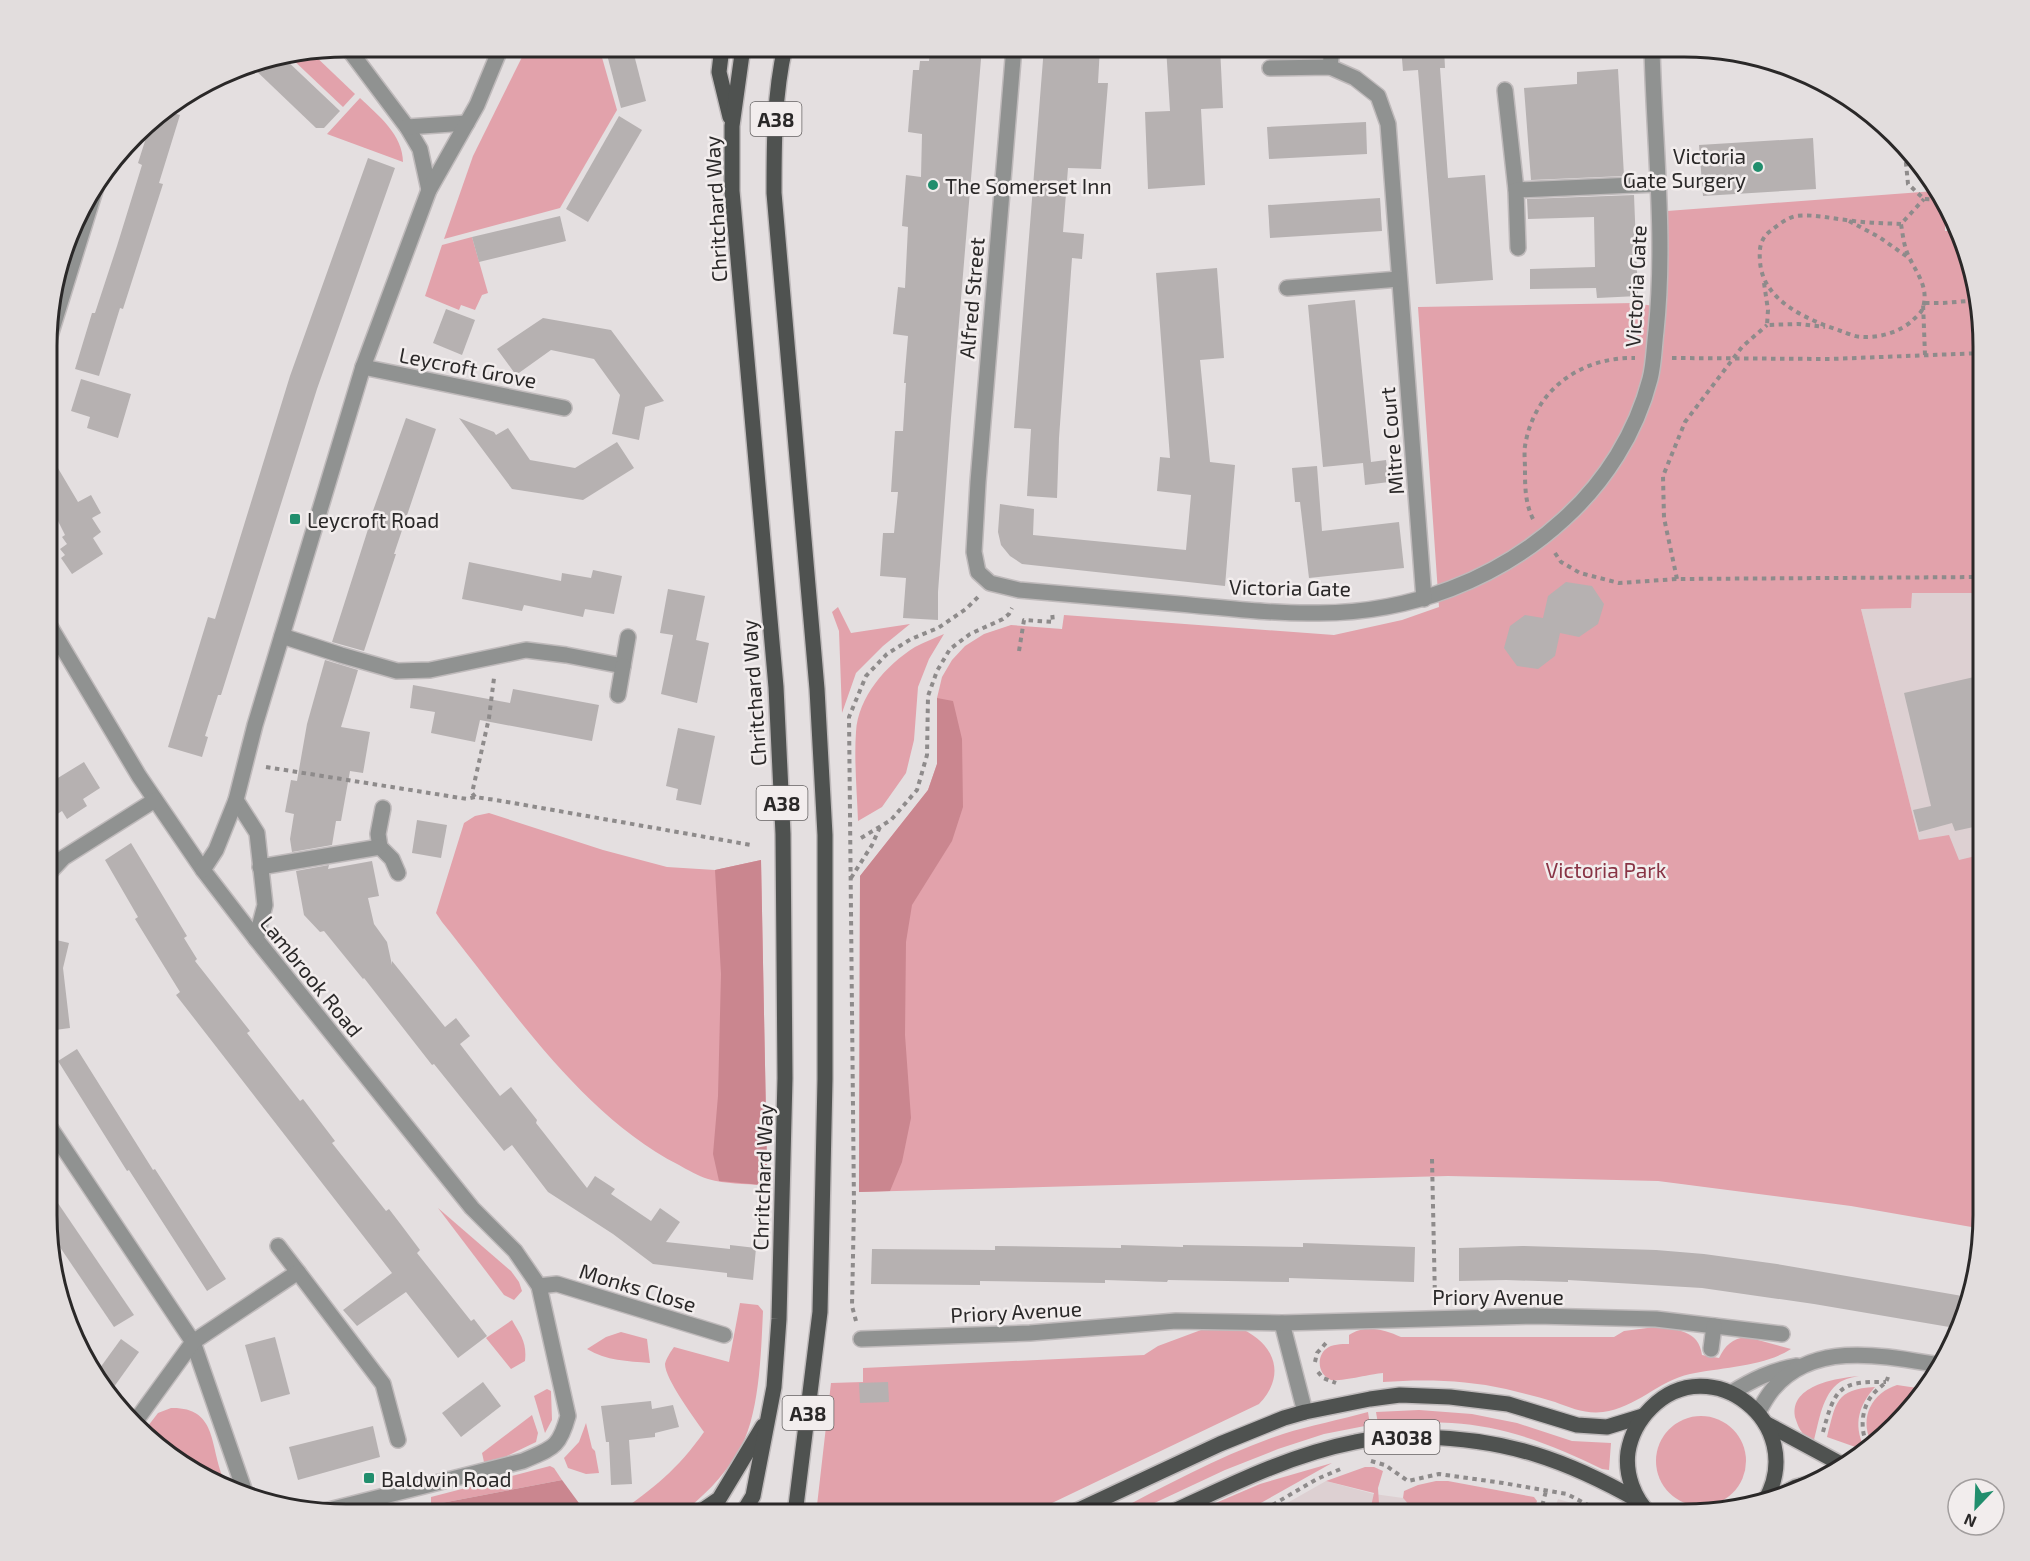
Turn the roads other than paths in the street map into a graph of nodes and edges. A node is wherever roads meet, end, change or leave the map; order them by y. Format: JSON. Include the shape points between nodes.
{"nodes":[{"id":1,"x":355,"y":57,"type":"edge"},
{"id":2,"x":497,"y":57,"type":"edge"},
{"id":3,"x":721,"y":57,"type":"edge"},
{"id":4,"x":742,"y":57,"type":"edge"},
{"id":5,"x":783,"y":57,"type":"edge"},
{"id":6,"x":1013,"y":57,"type":"edge"},
{"id":7,"x":1331,"y":57,"type":"edge"},
{"id":8,"x":1652,"y":57,"type":"edge"},
{"id":9,"x":1330,"y":67,"type":"junction"},
{"id":10,"x":1270,"y":68,"type":"dead end"},
{"id":11,"x":1506,"y":90,"type":"dead end"},
{"id":12,"x":467,"y":123,"type":"junction"},
{"id":13,"x":732,"y":126,"type":"junction"},
{"id":14,"x":407,"y":127,"type":"junction"},
{"id":15,"x":1658,"y":184,"type":"junction"},
{"id":16,"x":429,"y":190,"type":"junction"},
{"id":17,"x":1516,"y":190,"type":"junction"},
{"id":18,"x":85,"y":222,"type":"edge"},
{"id":19,"x":1518,"y":249,"type":"dead end"},
{"id":20,"x":1399,"y":279,"type":"junction"},
{"id":21,"x":1287,"y":288,"type":"dead end"},
{"id":22,"x":61,"y":302,"type":"edge"},
{"id":23,"x":363,"y":367,"type":"junction"},
{"id":24,"x":564,"y":408,"type":"dead end"},
{"id":25,"x":990,"y":583,"type":"joint"},
{"id":26,"x":1424,"y":599,"type":"junction"},
{"id":27,"x":282,"y":636,"type":"junction"},
{"id":28,"x":628,"y":637,"type":"dead end"},
{"id":29,"x":57,"y":638,"type":"edge"},
{"id":30,"x":623,"y":666,"type":"junction"},
{"id":31,"x":618,"y":695,"type":"dead end"},
{"id":32,"x":154,"y":800,"type":"junction"},
{"id":33,"x":236,"y":800,"type":"junction"},
{"id":34,"x":383,"y":808,"type":"dead end"},
{"id":35,"x":380,"y":847,"type":"junction"},
{"id":36,"x":57,"y":864,"type":"edge"},
{"id":37,"x":260,"y":867,"type":"junction"},
{"id":38,"x":203,"y":870,"type":"junction"},
{"id":39,"x":398,"y":873,"type":"dead end"},
{"id":40,"x":255,"y":939,"type":"junction"},
{"id":41,"x":57,"y":1138,"type":"edge"},
{"id":42,"x":278,"y":1246,"type":"dead end"},
{"id":43,"x":298,"y":1272,"type":"junction"},
{"id":44,"x":538,"y":1286,"type":"junction"},
{"id":45,"x":1282,"y":1323,"type":"junction"},
{"id":46,"x":1714,"y":1326,"type":"junction"},
{"id":47,"x":1782,"y":1334,"type":"dead end"},
{"id":48,"x":724,"y":1335,"type":"dead end"},
{"id":49,"x":861,"y":1339,"type":"road end"},
{"id":50,"x":193,"y":1342,"type":"junction"},
{"id":51,"x":1711,"y":1349,"type":"dead end"},
{"id":52,"x":1931,"y":1364,"type":"edge"},
{"id":53,"x":1806,"y":1365,"type":"junction"},
{"id":54,"x":1731,"y":1393,"type":"junction"},
{"id":55,"x":1305,"y":1412,"type":"junction"},
{"id":56,"x":139,"y":1416,"type":"edge"},
{"id":57,"x":770,"y":1416,"type":"junction"},
{"id":58,"x":1642,"y":1416,"type":"junction"},
{"id":59,"x":1762,"y":1417,"type":"junction"},
{"id":60,"x":398,"y":1440,"type":"dead end"},
{"id":61,"x":1835,"y":1461,"type":"edge"},
{"id":62,"x":242,"y":1485,"type":"edge"},
{"id":63,"x":1769,"y":1491,"type":"edge"},
{"id":64,"x":1639,"y":1501,"type":"junction"},
{"id":65,"x":353,"y":1504,"type":"edge"},
{"id":66,"x":712,"y":1504,"type":"edge"},
{"id":67,"x":748,"y":1504,"type":"edge"},
{"id":68,"x":796,"y":1504,"type":"edge"},
{"id":69,"x":1091,"y":1504,"type":"edge"},
{"id":70,"x":1190,"y":1504,"type":"edge"},
{"id":71,"x":1641,"y":1504,"type":"edge"}],
"edges":[{"from":1,"to":14,"type":"street"},
{"from":2,"to":12,"type":"street"},
{"from":3,"to":13,"type":"main road","via":[[719,72]]},
{"from":4,"to":13,"type":"main road","name":"Chritchard Way","number":"A38"},
{"from":5,"to":68,"type":"main road","number":"A38","via":[[775,129],[774,193],[817,689],[825,835],[820,1311]]},
{"from":6,"to":25,"type":"street","name":"Alfred Street","via":[[974,552],[978,572]]},
{"from":7,"to":9,"type":"street"},
{"from":8,"to":15,"type":"street","name":"Victoria Gate"},
{"from":9,"to":10,"type":"street","name":"Mitre Court"},
{"from":9,"to":20,"type":"street","name":"Mitre Court","via":[[1355,78],[1378,96],[1388,124]]},
{"from":11,"to":17,"type":"street"},
{"from":12,"to":14,"type":"street"},
{"from":12,"to":16,"type":"street"},
{"from":13,"to":57,"type":"main road","name":"Chritchard Way","number":"A38","via":[[732,191],[776,687],[783,834],[785,1078],[779,1319]]},
{"from":14,"to":16,"type":"street","via":[[420,149]]},
{"from":15,"to":17,"type":"street"},
{"from":15,"to":26,"type":"street","name":"Victoria Gate","via":[[1662,245],[1658,310],[1650,378],[1632,430],[1599,483],[1544,538],[1495,570]]},
{"from":16,"to":23,"type":"street"},
{"from":17,"to":19,"type":"street"},
{"from":18,"to":22,"type":"street"},
{"from":20,"to":21,"type":"street"},
{"from":20,"to":26,"type":"street","name":"Mitre Court"},
{"from":23,"to":24,"type":"street","name":"Leycroft Grove"},
{"from":23,"to":27,"type":"street"},
{"from":25,"to":26,"type":"street","name":"Victoria Gate","via":[[1050,593],[1320,613],[1376,609]]},
{"from":27,"to":30,"type":"street","via":[[397,670],[430,670],[526,650]]},
{"from":27,"to":33,"type":"street"},
{"from":28,"to":30,"type":"street"},
{"from":29,"to":32,"type":"street","name":"Lambrook Road"},
{"from":30,"to":31,"type":"street"},
{"from":32,"to":36,"type":"street"},
{"from":32,"to":38,"type":"street","name":"Lambrook Road"},
{"from":33,"to":37,"type":"street","via":[[257,833]]},
{"from":33,"to":38,"type":"street","via":[[216,850]]},
{"from":34,"to":35,"type":"street"},
{"from":35,"to":37,"type":"street"},
{"from":35,"to":39,"type":"street","via":[[392,859]]},
{"from":37,"to":40,"type":"street","via":[[265,904]]},
{"from":38,"to":40,"type":"street","name":"Lambrook Road"},
{"from":40,"to":44,"type":"street","name":"Lambrook Road","via":[[472,1208],[515,1251]]},
{"from":41,"to":50,"type":"street"},
{"from":42,"to":43,"type":"street"},
{"from":43,"to":50,"type":"street"},
{"from":43,"to":60,"type":"street","via":[[383,1384]]},
{"from":44,"to":48,"type":"street","name":"Monks Close","via":[[557,1284]]},
{"from":44,"to":65,"type":"street","name":"Lambrook Road","via":[[568,1416],[562,1436],[551,1448],[523,1461]]},
{"from":45,"to":46,"type":"street","name":"Priory Avenue","via":[[1536,1316],[1656,1319]]},
{"from":45,"to":49,"type":"street","name":"Priory Avenue","via":[[1176,1321],[1029,1333]]},
{"from":45,"to":55,"type":"street"},
{"from":46,"to":47,"type":"street","name":"Priory Avenue"},
{"from":46,"to":51,"type":"street"},
{"from":50,"to":56,"type":"street"},
{"from":50,"to":62,"type":"street"},
{"from":52,"to":53,"type":"street","via":[[1846,1354]]},
{"from":53,"to":54,"type":"street","via":[[1784,1368]]},
{"from":53,"to":59,"type":"street","via":[[1774,1388]]},
{"from":54,"to":58,"type":"main road","number":"A3038","via":[[1693,1388],[1657,1402]]},
{"from":54,"to":59,"type":"main road","number":"A3038"},
{"from":55,"to":58,"type":"main road","number":"A3038","via":[[1400,1395],[1508,1404],[1576,1425],[1607,1427]]},
{"from":55,"to":69,"type":"main road","number":"A3038","via":[[1220,1444]]},
{"from":57,"to":66,"type":"main road","via":[[719,1499]]},
{"from":57,"to":67,"type":"main road","name":"Chritchard Way","number":"A38"},
{"from":58,"to":64,"type":"main road","number":"A3038","via":[[1627,1458],[1628,1473]]},
{"from":59,"to":61,"type":"main road","number":"A3038"},
{"from":59,"to":63,"type":"main road","via":[[1776,1449],[1775,1478]]},
{"from":64,"to":70,"type":"main road","number":"A3038","via":[[1593,1476],[1531,1452],[1454,1438],[1403,1437],[1355,1442],[1308,1454]]},
{"from":64,"to":71,"type":"main road","number":"A3038"}]}
